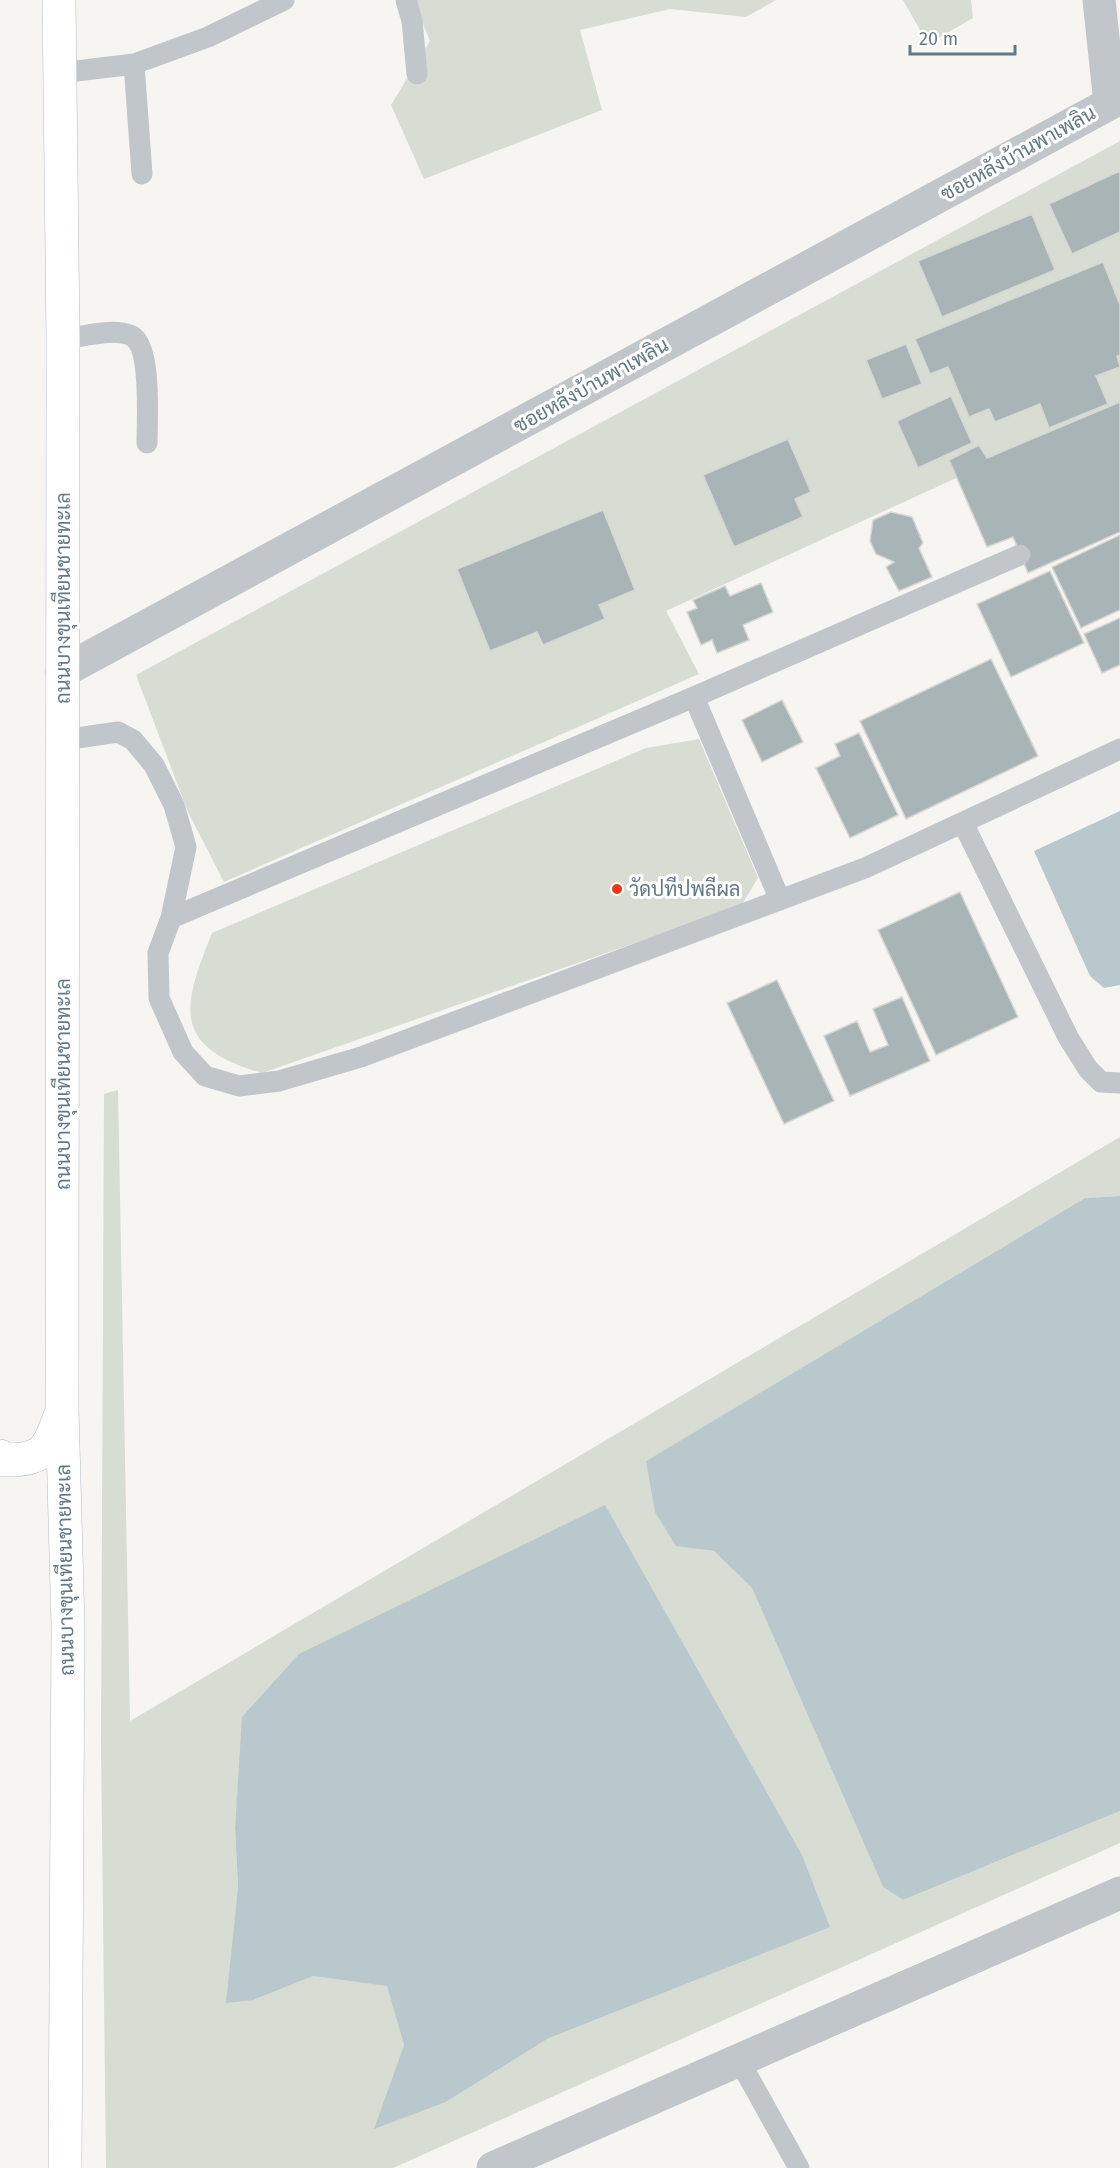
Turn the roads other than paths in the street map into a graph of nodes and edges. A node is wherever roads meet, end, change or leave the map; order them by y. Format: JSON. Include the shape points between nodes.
{"nodes":[{"id":1,"x":59,"y":0,"type":"edge"},
{"id":2,"x":284,"y":0,"type":"edge"},
{"id":3,"x":406,"y":0,"type":"edge"},
{"id":4,"x":1100,"y":0,"type":"edge"},
{"id":5,"x":134,"y":64,"type":"junction"},
{"id":6,"x":60,"y":73,"type":"junction"},
{"id":7,"x":417,"y":74,"type":"dead end"},
{"id":8,"x":1115,"y":101,"type":"edge"},
{"id":9,"x":142,"y":174,"type":"dead end"},
{"id":10,"x":63,"y":339,"type":"junction"},
{"id":11,"x":147,"y":443,"type":"dead end"},
{"id":12,"x":1020,"y":555,"type":"dead end"},
{"id":13,"x":62,"y":672,"type":"junction"},
{"id":14,"x":694,"y":697,"type":"junction"},
{"id":15,"x":64,"y":740,"type":"junction"},
{"id":16,"x":1120,"y":749,"type":"edge"},
{"id":17,"x":963,"y":823,"type":"junction"},
{"id":18,"x":780,"y":900,"type":"junction"},
{"id":19,"x":171,"y":918,"type":"junction"},
{"id":20,"x":1120,"y":1083,"type":"edge"},
{"id":21,"x":62,"y":1408,"type":"junction"},
{"id":22,"x":0,"y":1456,"type":"edge"},
{"id":23,"x":1120,"y":1893,"type":"edge"},
{"id":24,"x":739,"y":2060,"type":"junction"},
{"id":25,"x":66,"y":2168,"type":"edge"},
{"id":26,"x":493,"y":2168,"type":"edge"},
{"id":27,"x":799,"y":2168,"type":"edge"}],
"edges":[{"from":1,"to":6,"type":"main road","name":"ถนนบางขุนเทียนชายทะเล"},
{"from":2,"to":5,"type":"lane","via":[[208,37]]},
{"from":3,"to":7,"type":"lane"},
{"from":4,"to":8,"type":"street"},
{"from":5,"to":6,"type":"lane"},
{"from":5,"to":9,"type":"lane"},
{"from":6,"to":10,"type":"main road","name":"ถนนบางขุนเทียนชายทะเล"},
{"from":8,"to":13,"type":"street","name":"ซอยหลังบ้านพาเพลิน"},
{"from":10,"to":11,"type":"lane","via":[[116,333],[132,336],[141,345],[147,384]]},
{"from":10,"to":13,"type":"main road","name":"ถนนบางขุนเทียนชายทะเล"},
{"from":12,"to":14,"type":"lane"},
{"from":13,"to":15,"type":"main road","name":"ถนนบางขุนเทียนชายทะเล"},
{"from":14,"to":18,"type":"lane"},
{"from":14,"to":19,"type":"lane"},
{"from":15,"to":19,"type":"lane","via":[[118,732],[133,740],[154,765],[174,805],[186,848]]},
{"from":15,"to":21,"type":"main road","name":"ถนนบางขุนเทียนชายทะเล"},
{"from":16,"to":17,"type":"lane"},
{"from":17,"to":18,"type":"lane","via":[[865,868]]},
{"from":17,"to":20,"type":"lane","via":[[1068,1037],[1101,1082]]},
{"from":18,"to":19,"type":"lane","via":[[361,1057],[279,1081],[239,1086],[205,1076],[183,1052],[159,998],[158,953]]},
{"from":21,"to":22,"type":"main road","via":[[49,1447],[36,1457],[5,1460]]},
{"from":21,"to":25,"type":"main road","name":"ถนนบางขุนเทียนชายทะเล","via":[[68,1626]]},
{"from":23,"to":24,"type":"street"},
{"from":24,"to":26,"type":"street"},
{"from":24,"to":27,"type":"lane"}]}
